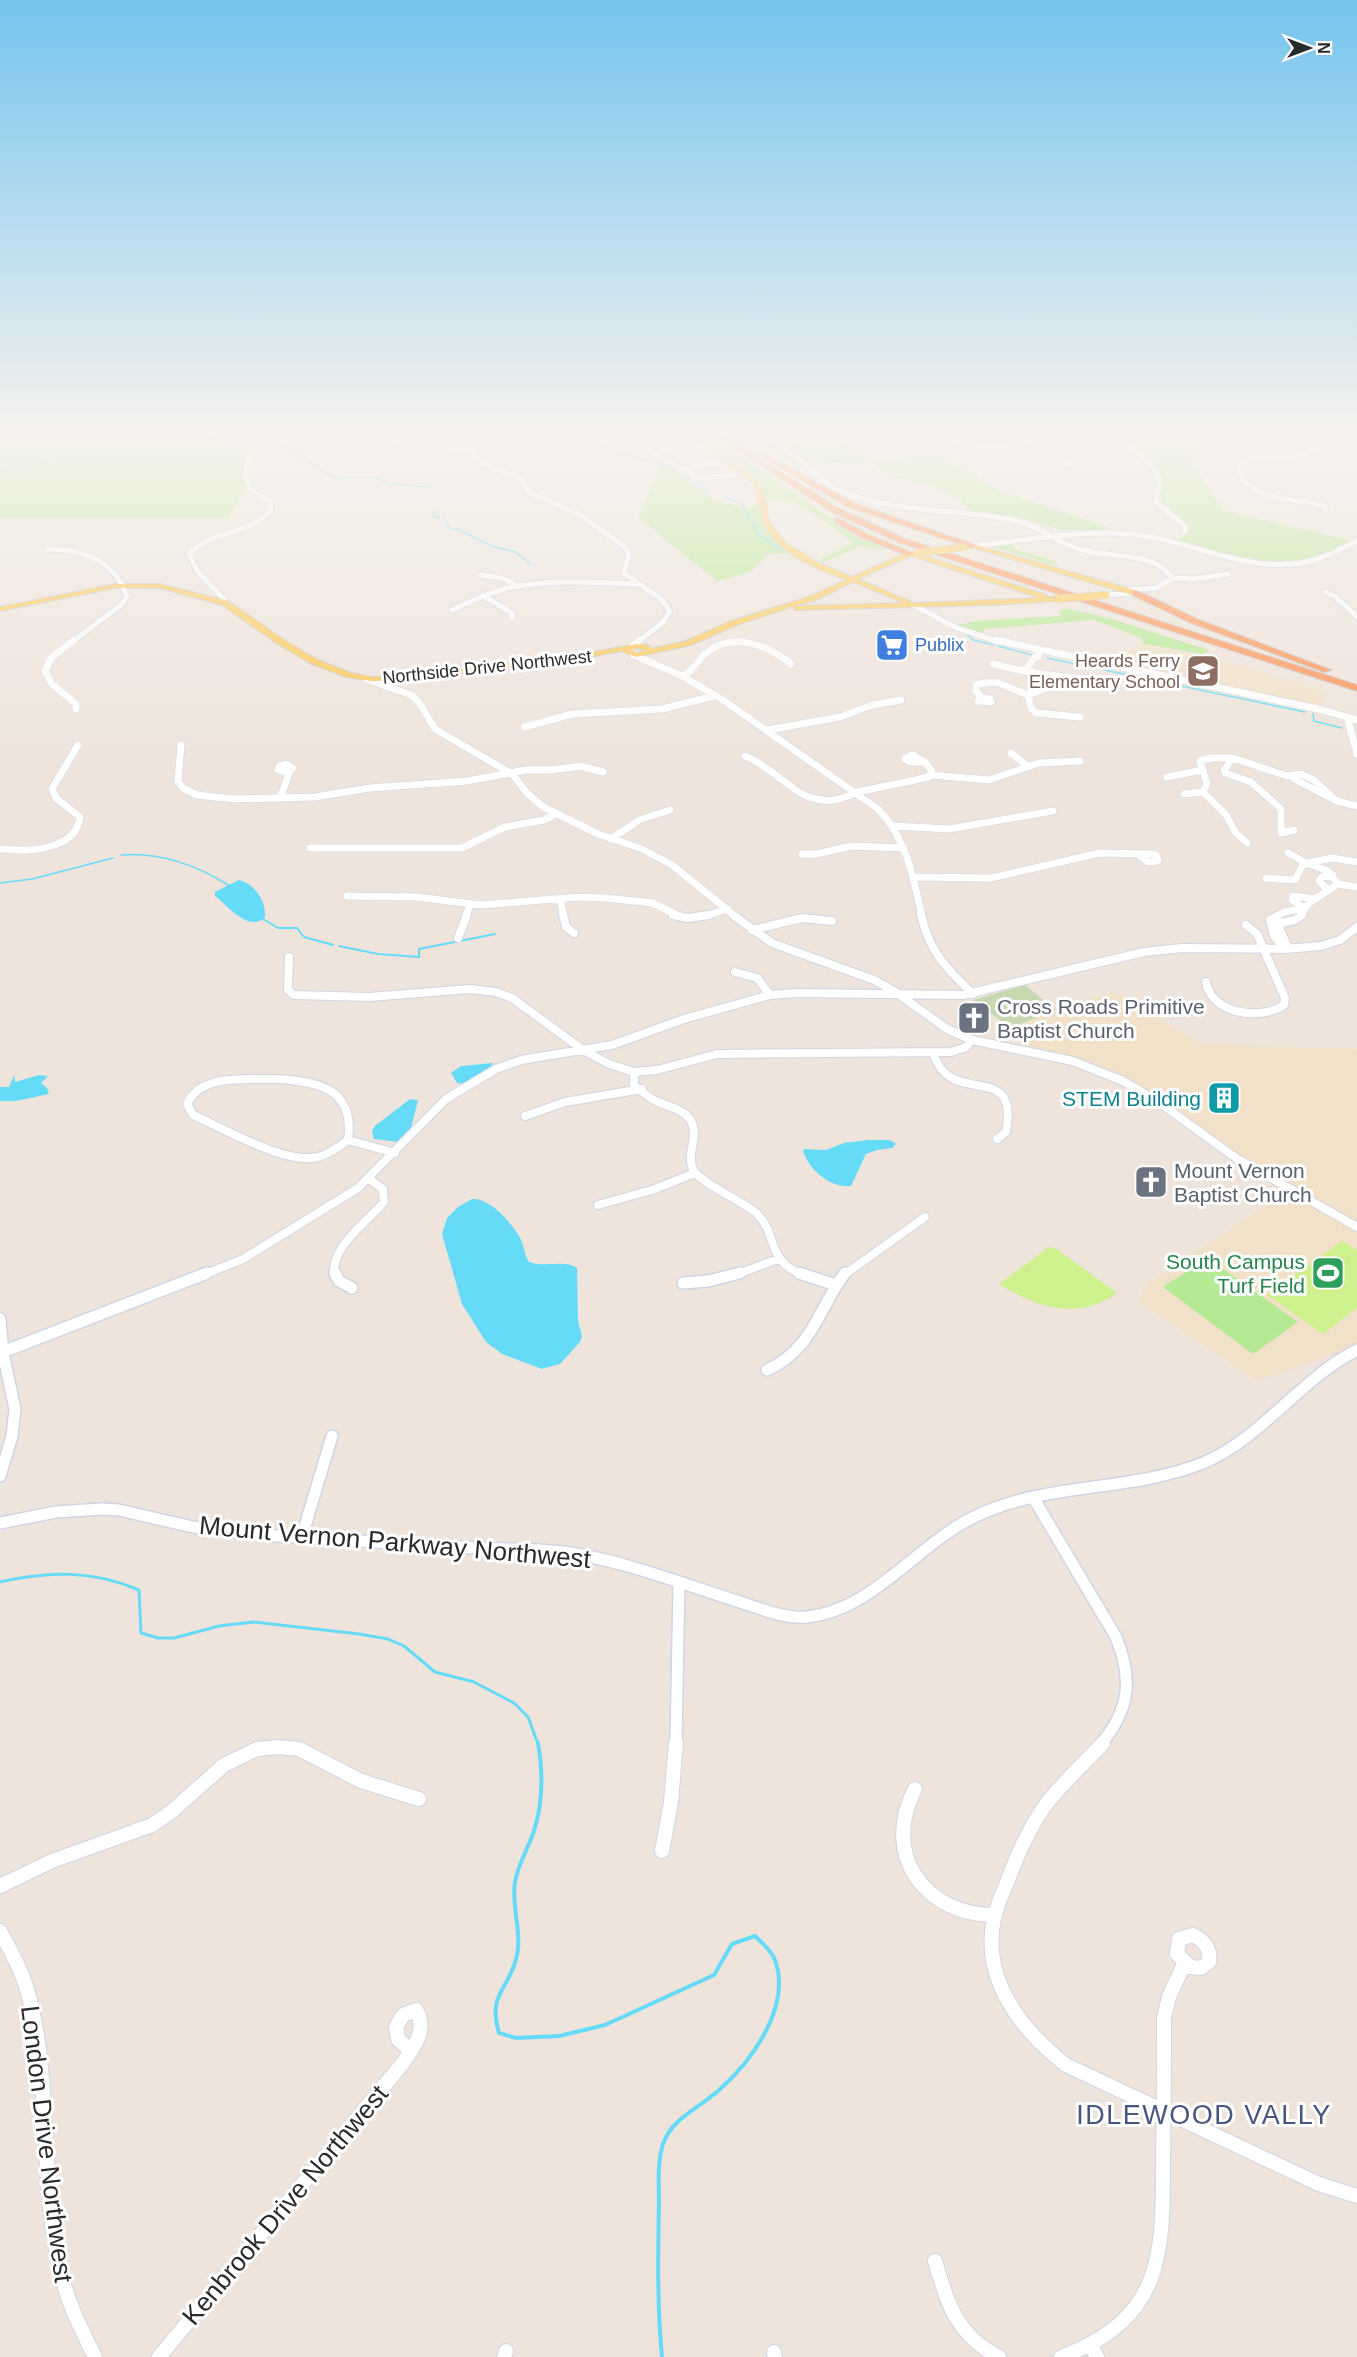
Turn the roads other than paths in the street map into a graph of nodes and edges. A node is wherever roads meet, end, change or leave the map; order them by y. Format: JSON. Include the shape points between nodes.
{"nodes":[{"id":1,"x":206,"y":541,"type":"edge"},
{"id":2,"x":616,"y":541,"type":"edge"},
{"id":3,"x":781,"y":541,"type":"edge"},
{"id":4,"x":876,"y":541,"type":"edge"},
{"id":5,"x":905,"y":541,"type":"edge"},
{"id":6,"x":920,"y":541,"type":"edge"},
{"id":7,"x":960,"y":541,"type":"edge"},
{"id":8,"x":1014,"y":541,"type":"edge"},
{"id":9,"x":1063,"y":541,"type":"edge"},
{"id":10,"x":1070,"y":541,"type":"edge"},
{"id":11,"x":1171,"y":541,"type":"edge"},
{"id":12,"x":1357,"y":541,"type":"edge"},
{"id":13,"x":975,"y":546,"type":"junction"},
{"id":14,"x":48,"y":549,"type":"dead end"},
{"id":15,"x":1089,"y":551,"type":"junction"},
{"id":16,"x":914,"y":553,"type":"junction"},
{"id":17,"x":901,"y":554,"type":"junction"},
{"id":18,"x":1227,"y":574,"type":"dead end"},
{"id":19,"x":481,"y":575,"type":"dead end"},
{"id":20,"x":1173,"y":578,"type":"junction"},
{"id":21,"x":854,"y":580,"type":"junction"},
{"id":22,"x":638,"y":584,"type":"junction"},
{"id":23,"x":123,"y":585,"type":"junction"},
{"id":24,"x":518,"y":586,"type":"junction"},
{"id":25,"x":1113,"y":586,"type":"junction"},
{"id":26,"x":1125,"y":590,"type":"junction"},
{"id":27,"x":1150,"y":591,"type":"junction"},
{"id":28,"x":1325,"y":592,"type":"dead end"},
{"id":29,"x":1135,"y":593,"type":"junction"},
{"id":30,"x":1106,"y":595,"type":"junction"},
{"id":31,"x":484,"y":596,"type":"junction"},
{"id":32,"x":811,"y":598,"type":"junction"},
{"id":33,"x":1053,"y":599,"type":"junction"},
{"id":34,"x":222,"y":602,"type":"junction"},
{"id":35,"x":1151,"y":602,"type":"junction"},
{"id":36,"x":911,"y":604,"type":"junction"},
{"id":37,"x":937,"y":604,"type":"junction"},
{"id":38,"x":829,"y":606,"type":"junction"},
{"id":39,"x":0,"y":609,"type":"edge"},
{"id":40,"x":452,"y":610,"type":"dead end"},
{"id":41,"x":769,"y":612,"type":"junction"},
{"id":42,"x":930,"y":614,"type":"junction"},
{"id":43,"x":1357,"y":617,"type":"edge"},
{"id":44,"x":512,"y":618,"type":"dead end"},
{"id":45,"x":646,"y":650,"type":"junction"},
{"id":46,"x":631,"y":651,"type":"junction"},
{"id":47,"x":1037,"y":654,"type":"junction"},
{"id":48,"x":698,"y":664,"type":"junction"},
{"id":49,"x":791,"y":664,"type":"dead end"},
{"id":50,"x":993,"y":664,"type":"dead end"},
{"id":51,"x":674,"y":672,"type":"junction"},
{"id":52,"x":1032,"y":673,"type":"junction"},
{"id":53,"x":1340,"y":675,"type":"junction"},
{"id":54,"x":683,"y":676,"type":"junction"},
{"id":55,"x":1075,"y":678,"type":"dead end"},
{"id":56,"x":1325,"y":678,"type":"junction"},
{"id":57,"x":1357,"y":681,"type":"edge"},
{"id":58,"x":391,"y":683,"type":"junction"},
{"id":59,"x":1357,"y":688,"type":"edge"},
{"id":60,"x":714,"y":696,"type":"junction"},
{"id":61,"x":1028,"y":696,"type":"junction"},
{"id":62,"x":982,"y":698,"type":"dead end"},
{"id":63,"x":901,"y":700,"type":"dead end"},
{"id":64,"x":76,"y":709,"type":"dead end"},
{"id":65,"x":1080,"y":717,"type":"dead end"},
{"id":66,"x":1347,"y":717,"type":"junction"},
{"id":67,"x":1356,"y":717,"type":"edge"},
{"id":68,"x":524,"y":728,"type":"dead end"},
{"id":69,"x":768,"y":730,"type":"junction"},
{"id":70,"x":181,"y":745,"type":"dead end"},
{"id":71,"x":78,"y":746,"type":"dead end"},
{"id":72,"x":1011,"y":753,"type":"dead end"},
{"id":73,"x":1357,"y":754,"type":"edge"},
{"id":74,"x":745,"y":756,"type":"dead end"},
{"id":75,"x":1232,"y":759,"type":"junction"},
{"id":76,"x":1080,"y":761,"type":"dead end"},
{"id":77,"x":924,"y":762,"type":"dead end"},
{"id":78,"x":1027,"y":766,"type":"junction"},
{"id":79,"x":1203,"y":770,"type":"junction"},
{"id":80,"x":290,"y":771,"type":"dead end"},
{"id":81,"x":509,"y":772,"type":"junction"},
{"id":82,"x":603,"y":772,"type":"dead end"},
{"id":83,"x":931,"y":774,"type":"junction"},
{"id":84,"x":1167,"y":777,"type":"dead end"},
{"id":85,"x":1203,"y":792,"type":"junction"},
{"id":86,"x":855,"y":793,"type":"junction"},
{"id":87,"x":1184,"y":794,"type":"dead end"},
{"id":88,"x":280,"y":798,"type":"junction"},
{"id":89,"x":1357,"y":806,"type":"edge"},
{"id":90,"x":670,"y":810,"type":"dead end"},
{"id":91,"x":1053,"y":811,"type":"dead end"},
{"id":92,"x":556,"y":814,"type":"junction"},
{"id":93,"x":893,"y":826,"type":"junction"},
{"id":94,"x":1294,"y":830,"type":"dead end"},
{"id":95,"x":1236,"y":833,"type":"dead end"},
{"id":96,"x":610,"y":839,"type":"junction"},
{"id":97,"x":310,"y":848,"type":"dead end"},
{"id":98,"x":904,"y":848,"type":"junction"},
{"id":99,"x":0,"y":849,"type":"edge"},
{"id":100,"x":1288,"y":853,"type":"dead end"},
{"id":101,"x":802,"y":854,"type":"dead end"},
{"id":102,"x":1138,"y":854,"type":"dead end"},
{"id":103,"x":1357,"y":861,"type":"edge"},
{"id":104,"x":1307,"y":863,"type":"junction"},
{"id":105,"x":1333,"y":876,"type":"junction"},
{"id":106,"x":915,"y":877,"type":"junction"},
{"id":107,"x":1266,"y":878,"type":"dead end"},
{"id":108,"x":1338,"y":884,"type":"junction"},
{"id":109,"x":1357,"y":887,"type":"edge"},
{"id":110,"x":1328,"y":890,"type":"junction"},
{"id":111,"x":347,"y":896,"type":"dead end"},
{"id":112,"x":560,"y":899,"type":"junction"},
{"id":113,"x":1315,"y":899,"type":"junction"},
{"id":114,"x":470,"y":905,"type":"junction"},
{"id":115,"x":1305,"y":908,"type":"junction"},
{"id":116,"x":728,"y":909,"type":"junction"},
{"id":117,"x":832,"y":921,"type":"dead end"},
{"id":118,"x":1246,"y":925,"type":"dead end"},
{"id":119,"x":1357,"y":927,"type":"edge"},
{"id":120,"x":752,"y":930,"type":"junction"},
{"id":121,"x":574,"y":933,"type":"dead end"},
{"id":122,"x":458,"y":938,"type":"dead end"},
{"id":123,"x":1263,"y":948,"type":"junction"},
{"id":124,"x":1285,"y":949,"type":"junction"},
{"id":125,"x":289,"y":957,"type":"dead end"},
{"id":126,"x":735,"y":972,"type":"dead end"},
{"id":127,"x":878,"y":982,"type":"junction"},
{"id":128,"x":1206,"y":982,"type":"dead end"},
{"id":129,"x":871,"y":994,"type":"junction"},
{"id":130,"x":973,"y":994,"type":"junction"},
{"id":131,"x":770,"y":995,"type":"junction"},
{"id":132,"x":899,"y":995,"type":"junction"},
{"id":133,"x":940,"y":996,"type":"junction"},
{"id":134,"x":926,"y":1014,"type":"junction"},
{"id":135,"x":972,"y":1040,"type":"junction"},
{"id":136,"x":583,"y":1050,"type":"junction"},
{"id":137,"x":933,"y":1052,"type":"junction"},
{"id":138,"x":634,"y":1072,"type":"junction"},
{"id":139,"x":646,"y":1072,"type":"junction"},
{"id":140,"x":642,"y":1089,"type":"junction"},
{"id":141,"x":525,"y":1116,"type":"dead end"},
{"id":142,"x":997,"y":1139,"type":"dead end"},
{"id":143,"x":348,"y":1140,"type":"junction"},
{"id":144,"x":395,"y":1153,"type":"junction"},
{"id":145,"x":695,"y":1173,"type":"junction"},
{"id":146,"x":369,"y":1179,"type":"junction"},
{"id":147,"x":598,"y":1205,"type":"dead end"},
{"id":148,"x":925,"y":1217,"type":"dead end"},
{"id":149,"x":1357,"y":1227,"type":"edge"},
{"id":150,"x":778,"y":1259,"type":"junction"},
{"id":151,"x":683,"y":1283,"type":"dead end"},
{"id":152,"x":836,"y":1285,"type":"junction"},
{"id":153,"x":351,"y":1287,"type":"dead end"},
{"id":154,"x":0,"y":1319,"type":"edge"},
{"id":155,"x":1357,"y":1350,"type":"edge"},
{"id":156,"x":2,"y":1353,"type":"edge"},
{"id":157,"x":767,"y":1370,"type":"dead end"},
{"id":158,"x":332,"y":1436,"type":"dead end"},
{"id":159,"x":0,"y":1476,"type":"edge"},
{"id":160,"x":1034,"y":1499,"type":"junction"},
{"id":161,"x":0,"y":1523,"type":"edge"},
{"id":162,"x":302,"y":1536,"type":"junction"},
{"id":163,"x":679,"y":1582,"type":"junction"},
{"id":164,"x":915,"y":1789,"type":"dead end"},
{"id":165,"x":419,"y":1799,"type":"dead end"},
{"id":166,"x":662,"y":1851,"type":"dead end"},
{"id":167,"x":0,"y":1886,"type":"edge"},
{"id":168,"x":995,"y":1915,"type":"junction"},
{"id":169,"x":0,"y":1931,"type":"edge"},
{"id":170,"x":1184,"y":1964,"type":"dead end"},
{"id":171,"x":411,"y":2051,"type":"dead end"},
{"id":172,"x":1164,"y":2111,"type":"junction"},
{"id":173,"x":1357,"y":2196,"type":"edge"},
{"id":174,"x":935,"y":2261,"type":"dead end"},
{"id":175,"x":1094,"y":2351,"type":"edge"},
{"id":176,"x":94,"y":2357,"type":"edge"},
{"id":177,"x":159,"y":2357,"type":"edge"},
{"id":178,"x":999,"y":2357,"type":"edge"},
{"id":179,"x":1061,"y":2357,"type":"edge"}],
"edges":[{"from":1,"to":34,"type":"street","via":[[189,554],[198,572],[225,599]]},
{"from":2,"to":22,"type":"street","via":[[629,555],[624,573]]},
{"from":3,"to":21,"type":"main road","via":[[813,562]]},
{"from":4,"to":17,"type":"highway"},
{"from":5,"to":56,"type":"highway"},
{"from":6,"to":53,"type":"highway"},
{"from":7,"to":13,"type":"highway"},
{"from":8,"to":13,"type":"street"},
{"from":9,"to":15,"type":"street"},
{"from":10,"to":15,"type":"street"},
{"from":11,"to":12,"type":"street","via":[[1244,560],[1288,564],[1320,558]]},
{"from":13,"to":16,"type":"main road","bridge":true},
{"from":13,"to":25,"type":"main road"},
{"from":14,"to":23,"type":"street","via":[[72,550],[98,559]]},
{"from":15,"to":20,"type":"street","via":[[1148,561],[1167,570]]},
{"from":16,"to":17,"type":"highway"},
{"from":16,"to":33,"type":"main road"},
{"from":17,"to":21,"type":"main road"},
{"from":18,"to":20,"type":"street"},
{"from":19,"to":24,"type":"street","via":[[502,578]]},
{"from":20,"to":26,"type":"street","via":[[1156,588]]},
{"from":20,"to":27,"type":"street","via":[[1167,587]]},
{"from":21,"to":32,"type":"main road"},
{"from":21,"to":36,"type":"main road"},
{"from":22,"to":24,"type":"street"},
{"from":22,"to":45,"type":"street","via":[[661,599],[670,611]]},
{"from":23,"to":34,"type":"main road","name":"Northside Drive Northwest","via":[[159,586]]},
{"from":23,"to":39,"type":"main road","name":"Northside Drive Northwest"},
{"from":23,"to":64,"type":"street","via":[[124,602],[45,665],[53,684]]},
{"from":24,"to":31,"type":"street"},
{"from":25,"to":26,"type":"main road"},
{"from":25,"to":30,"type":"main road","via":[[1115,591]]},
{"from":26,"to":29,"type":"main road"},
{"from":27,"to":29,"type":"street"},
{"from":27,"to":35,"type":"highway","via":[[1145,595]]},
{"from":28,"to":43,"type":"street","via":[[1335,596]]},
{"from":29,"to":30,"type":"street"},
{"from":29,"to":35,"type":"highway"},
{"from":30,"to":33,"type":"main road","bridge":true},
{"from":31,"to":40,"type":"street"},
{"from":31,"to":44,"type":"street","via":[[512,614]]},
{"from":32,"to":38,"type":"main road","via":[[814,604]]},
{"from":32,"to":41,"type":"main road"},
{"from":33,"to":37,"type":"main road"},
{"from":33,"to":56,"type":"highway"},
{"from":34,"to":58,"type":"main road","name":"Northside Drive Northwest","via":[[315,663],[340,673]]},
{"from":35,"to":53,"type":"highway"},
{"from":36,"to":37,"type":"main road"},
{"from":36,"to":38,"type":"main road"},
{"from":36,"to":42,"type":"street"},
{"from":37,"to":42,"type":"main road","via":[[926,608]]},
{"from":38,"to":41,"type":"main road"},
{"from":41,"to":45,"type":"main road","via":[[734,622],[697,640]]},
{"from":42,"to":47,"type":"street","via":[[980,636]]},
{"from":45,"to":46,"type":"main road","name":"Northside Drive Northwest"},
{"from":45,"to":46,"type":"street"},
{"from":45,"to":51,"type":"street"},
{"from":46,"to":58,"type":"main road","name":"Northside Drive Northwest","via":[[400,678]]},
{"from":47,"to":52,"type":"street","via":[[1027,668]]},
{"from":47,"to":66,"type":"street"},
{"from":48,"to":49,"type":"street","via":[[711,649],[737,643],[770,648]]},
{"from":48,"to":51,"type":"street"},
{"from":48,"to":54,"type":"street"},
{"from":50,"to":52,"type":"street"},
{"from":51,"to":54,"type":"street"},
{"from":52,"to":55,"type":"street"},
{"from":52,"to":61,"type":"street","via":[[1047,688]]},
{"from":53,"to":57,"type":"highway"},
{"from":54,"to":60,"type":"street"},
{"from":56,"to":59,"type":"highway"},
{"from":58,"to":81,"type":"street","via":[[415,697],[439,732]]},
{"from":60,"to":68,"type":"street","via":[[662,709],[573,714]]},
{"from":60,"to":69,"type":"street"},
{"from":61,"to":62,"type":"street","via":[[988,680],[975,688]]},
{"from":61,"to":65,"type":"street","via":[[1030,708],[1036,713]]},
{"from":63,"to":69,"type":"street","via":[[840,717]]},
{"from":66,"to":67,"type":"street"},
{"from":66,"to":73,"type":"street"},
{"from":69,"to":86,"type":"street"},
{"from":70,"to":88,"type":"street","via":[[178,781],[186,790],[222,798]]},
{"from":71,"to":99,"type":"street","via":[[52,789],[56,800],[80,817],[77,830],[60,842],[41,848]]},
{"from":72,"to":78,"type":"street"},
{"from":74,"to":86,"type":"street","via":[[767,767],[795,794],[837,798]]},
{"from":75,"to":79,"type":"street","via":[[1210,757],[1200,761]]},
{"from":75,"to":89,"type":"street","via":[[1251,761]]},
{"from":75,"to":94,"type":"street","via":[[1225,773],[1251,782],[1281,809],[1281,825]]},
{"from":76,"to":78,"type":"street"},
{"from":77,"to":83,"type":"street"},
{"from":78,"to":83,"type":"street","via":[[989,780]]},
{"from":79,"to":84,"type":"street"},
{"from":79,"to":85,"type":"street","via":[[1207,784]]},
{"from":80,"to":88,"type":"street"},
{"from":81,"to":82,"type":"street","via":[[580,766]]},
{"from":81,"to":88,"type":"street","via":[[466,781]]},
{"from":81,"to":92,"type":"street","via":[[533,799]]},
{"from":83,"to":86,"type":"street","via":[[918,781]]},
{"from":85,"to":87,"type":"street"},
{"from":85,"to":95,"type":"street","via":[[1226,815]]},
{"from":86,"to":93,"type":"street"},
{"from":90,"to":96,"type":"street","via":[[639,820]]},
{"from":91,"to":93,"type":"street","via":[[949,829]]},
{"from":92,"to":96,"type":"street"},
{"from":92,"to":97,"type":"street","via":[[506,827],[462,848]]},
{"from":93,"to":98,"type":"street"},
{"from":96,"to":116,"type":"street","via":[[662,858]]},
{"from":98,"to":101,"type":"street","via":[[852,846]]},
{"from":98,"to":106,"type":"street"},
{"from":100,"to":104,"type":"street"},
{"from":102,"to":106,"type":"street","via":[[1100,853],[991,878]]},
{"from":103,"to":104,"type":"street","via":[[1328,858]]},
{"from":104,"to":105,"type":"street"},
{"from":104,"to":107,"type":"street","via":[[1295,880]]},
{"from":105,"to":108,"type":"street"},
{"from":105,"to":110,"type":"street","via":[[1318,881]]},
{"from":106,"to":130,"type":"street","via":[[934,950]]},
{"from":108,"to":109,"type":"street"},
{"from":108,"to":110,"type":"street"},
{"from":110,"to":113,"type":"street"},
{"from":111,"to":114,"type":"street","via":[[416,897]]},
{"from":112,"to":114,"type":"street"},
{"from":112,"to":116,"type":"street","via":[[596,897],[647,902],[688,918]]},
{"from":112,"to":121,"type":"street","via":[[566,927]]},
{"from":113,"to":115,"type":"street"},
{"from":113,"to":115,"type":"street","via":[[1293,896],[1292,900]]},
{"from":114,"to":122,"type":"street"},
{"from":115,"to":124,"type":"street","via":[[1295,920],[1274,922],[1287,945]]},
{"from":116,"to":120,"type":"street"},
{"from":117,"to":120,"type":"street","via":[[802,918]]},
{"from":118,"to":123,"type":"street","via":[[1257,934]]},
{"from":119,"to":124,"type":"street","via":[[1333,943]]},
{"from":120,"to":127,"type":"street","via":[[778,946]]},
{"from":123,"to":124,"type":"street"},
{"from":123,"to":128,"type":"street","via":[[1285,998],[1279,1010],[1258,1015],[1235,1011],[1208,992]]},
{"from":123,"to":130,"type":"street","via":[[1144,952]]},
{"from":125,"to":136,"type":"street","via":[[288,990],[294,995],[369,997],[490,990],[512,998]]},
{"from":126,"to":131,"type":"street","via":[[757,978]]},
{"from":127,"to":129,"type":"street","via":[[879,989]]},
{"from":127,"to":132,"type":"street"},
{"from":129,"to":131,"type":"street"},
{"from":129,"to":132,"type":"street"},
{"from":130,"to":133,"type":"street"},
{"from":131,"to":136,"type":"street","via":[[684,1019],[629,1040]]},
{"from":132,"to":133,"type":"street"},
{"from":132,"to":134,"type":"street"},
{"from":133,"to":134,"type":"street","via":[[924,1002]]},
{"from":134,"to":135,"type":"street"},
{"from":135,"to":137,"type":"street","via":[[958,1051]]},
{"from":135,"to":149,"type":"street","via":[[1072,1062],[1123,1081],[1236,1158]]},
{"from":136,"to":138,"type":"street"},
{"from":136,"to":144,"type":"street","via":[[514,1062],[471,1082],[446,1099]]},
{"from":137,"to":139,"type":"street","via":[[717,1054]]},
{"from":137,"to":142,"type":"street","via":[[936,1067],[946,1076],[990,1088],[1006,1098],[1006,1132]]},
{"from":138,"to":139,"type":"street"},
{"from":138,"to":140,"type":"street","via":[[634,1085]]},
{"from":139,"to":140,"type":"street","via":[[647,1083]]},
{"from":140,"to":141,"type":"street","via":[[565,1102]]},
{"from":140,"to":145,"type":"street","via":[[652,1099],[680,1111],[692,1123],[695,1135],[690,1159]]},
{"from":143,"to":143,"type":"street","via":[[320,1157],[294,1159],[193,1114],[187,1104],[194,1092],[213,1083],[309,1081],[330,1090],[345,1106],[349,1117]]},
{"from":143,"to":144,"type":"street"},
{"from":144,"to":146,"type":"street"},
{"from":145,"to":147,"type":"street"},
{"from":145,"to":150,"type":"street","via":[[756,1213]]},
{"from":146,"to":153,"type":"street","via":[[383,1190],[384,1202],[339,1250],[333,1262],[337,1278]]},
{"from":146,"to":156,"type":"street","via":[[243,1259]]},
{"from":148,"to":152,"type":"street","via":[[855,1264]]},
{"from":150,"to":151,"type":"street","via":[[728,1277]]},
{"from":150,"to":152,"type":"street","via":[[795,1272]]},
{"from":152,"to":157,"type":"street","via":[[809,1336],[778,1365]]},
{"from":154,"to":156,"type":"street"},
{"from":155,"to":160,"type":"street","name":"Mount Vernon Parkway Northwest","via":[[1311,1377],[1242,1440],[1212,1459],[1176,1472]]},
{"from":156,"to":159,"type":"street","via":[[14,1397],[14,1421]]},
{"from":158,"to":162,"type":"street"},
{"from":160,"to":163,"type":"street","name":"Mount Vernon Parkway Northwest","via":[[967,1521],[844,1606],[824,1614],[783,1615]]},
{"from":160,"to":168,"type":"street","via":[[1116,1636],[1125,1662],[1127,1685],[1117,1724],[1053,1795],[1030,1828]]},
{"from":161,"to":162,"type":"street","name":"Mount Vernon Parkway Northwest","via":[[56,1512],[102,1509],[247,1534]]},
{"from":162,"to":163,"type":"street","name":"Mount Vernon Parkway Northwest","via":[[580,1554]]},
{"from":163,"to":166,"type":"street","via":[[676,1754]]},
{"from":164,"to":168,"type":"street","via":[[905,1806],[900,1828],[903,1851],[912,1871],[928,1891],[949,1906],[973,1914]]},
{"from":165,"to":167,"type":"street","via":[[361,1781],[299,1749],[257,1749],[224,1765],[152,1825],[52,1861]]},
{"from":168,"to":172,"type":"street","via":[[992,1941],[996,1973],[1008,2003],[1027,2031],[1066,2065]]},
{"from":169,"to":176,"type":"street","name":"London Drive Northwest","via":[[30,2000],[60,2265],[77,2323]]},
{"from":170,"to":172,"type":"street","via":[[1164,2018]]},
{"from":171,"to":177,"type":"street","name":"Kenbrook Drive Northwest"},
{"from":172,"to":173,"type":"street","via":[[1319,2184]]},
{"from":172,"to":175,"type":"street","via":[[1158,2256],[1131,2316]]},
{"from":174,"to":178,"type":"street","via":[[957,2324]]},
{"from":175,"to":179,"type":"street"}]}
